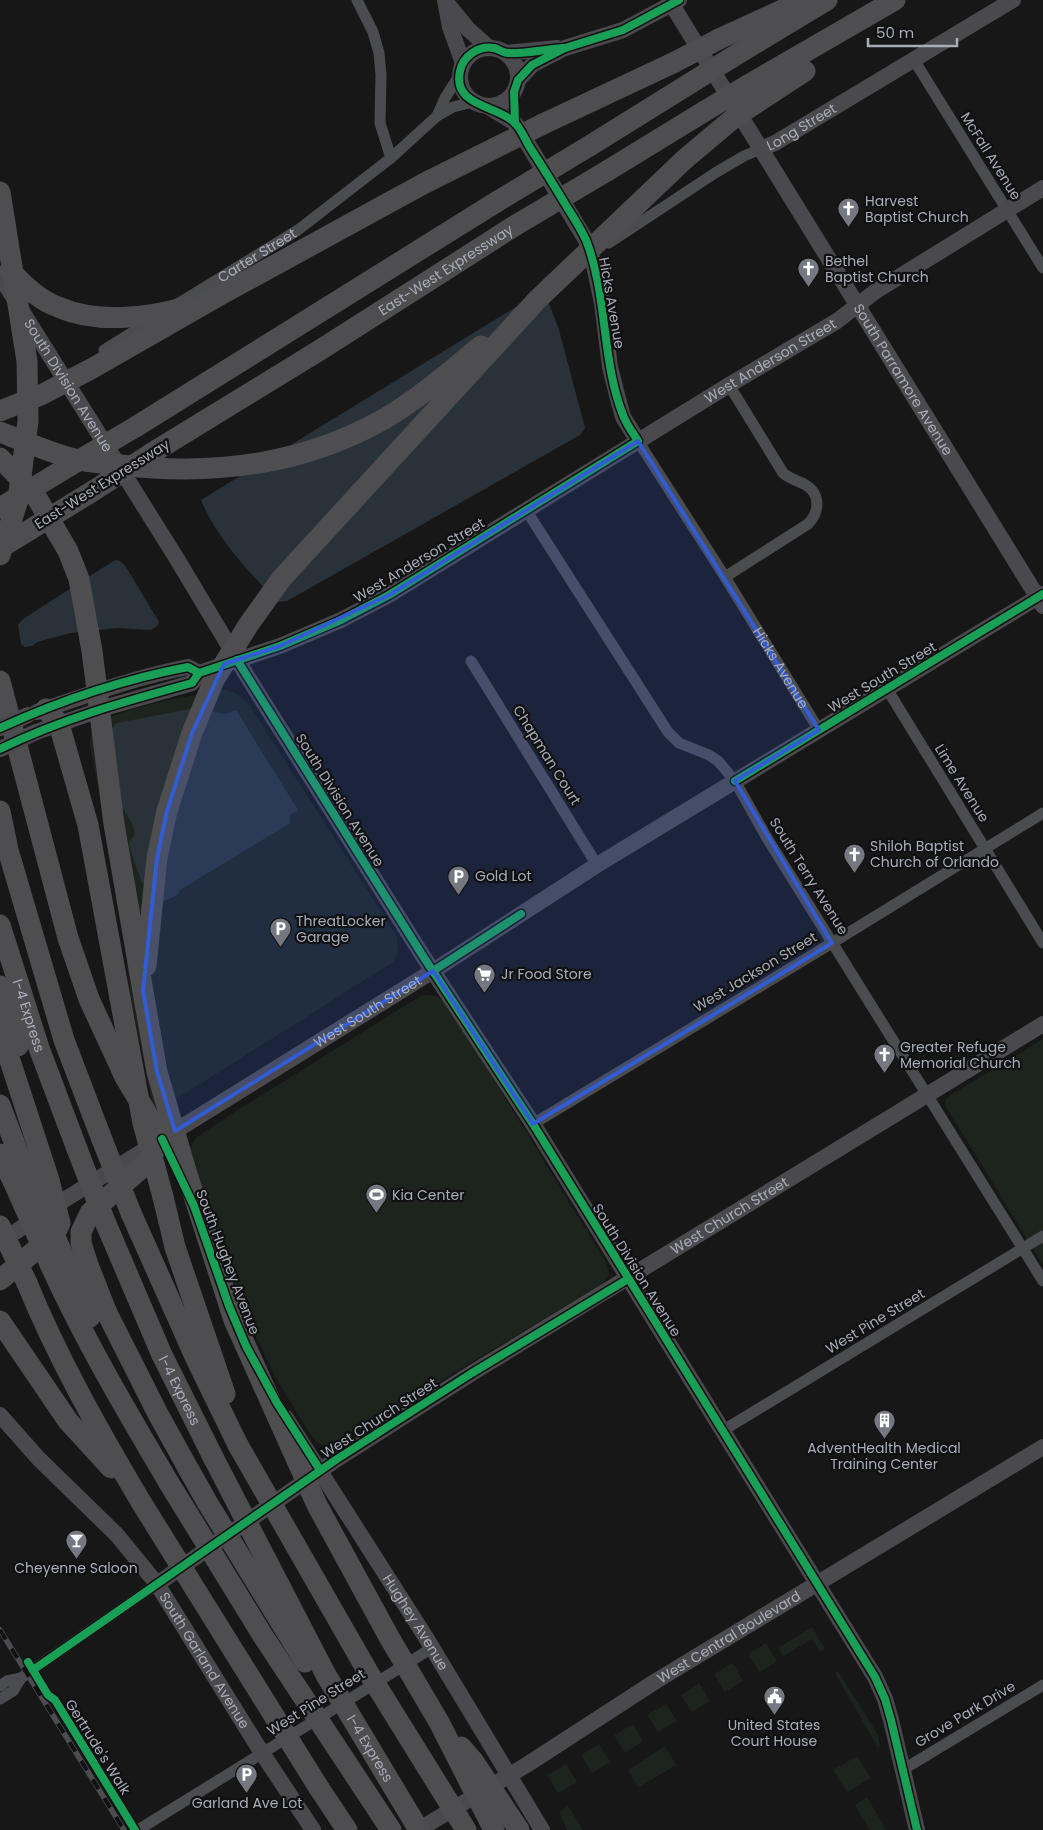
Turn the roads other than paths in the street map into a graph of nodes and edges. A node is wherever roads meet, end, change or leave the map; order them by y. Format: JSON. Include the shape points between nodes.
{"nodes":[{"id":1,"x":357,"y":0,"type":"edge"},
{"id":2,"x":445,"y":0,"type":"edge"},
{"id":3,"x":804,"y":0,"type":"edge"},
{"id":4,"x":828,"y":0,"type":"edge"},
{"id":5,"x":895,"y":0,"type":"edge"},
{"id":6,"x":904,"y":0,"type":"edge"},
{"id":7,"x":1014,"y":0,"type":"edge"},
{"id":8,"x":673,"y":2,"type":"edge"},
{"id":9,"x":489,"y":48,"type":"junction"},
{"id":10,"x":565,"y":48,"type":"junction"},
{"id":11,"x":506,"y":53,"type":"junction"},
{"id":12,"x":914,"y":60,"type":"junction"},
{"id":13,"x":461,"y":69,"type":"junction"},
{"id":14,"x":516,"y":86,"type":"junction"},
{"id":15,"x":480,"y":104,"type":"junction"},
{"id":16,"x":437,"y":116,"type":"junction"},
{"id":17,"x":515,"y":123,"type":"junction"},
{"id":18,"x":761,"y":149,"type":"junction"},
{"id":19,"x":391,"y":158,"type":"junction"},
{"id":20,"x":1043,"y":188,"type":"edge"},
{"id":21,"x":0,"y":192,"type":"edge"},
{"id":22,"x":1008,"y":210,"type":"junction"},
{"id":23,"x":591,"y":256,"type":"junction"},
{"id":24,"x":0,"y":258,"type":"edge"},
{"id":25,"x":1043,"y":268,"type":"edge"},
{"id":26,"x":0,"y":276,"type":"edge"},
{"id":27,"x":222,"y":294,"type":"junction"},
{"id":28,"x":537,"y":300,"type":"junction"},
{"id":29,"x":857,"y":306,"type":"junction"},
{"id":30,"x":62,"y":375,"type":"junction"},
{"id":31,"x":729,"y":385,"type":"junction"},
{"id":32,"x":0,"y":411,"type":"edge"},
{"id":33,"x":0,"y":432,"type":"edge"},
{"id":34,"x":638,"y":441,"type":"junction"},
{"id":35,"x":0,"y":458,"type":"edge"},
{"id":36,"x":76,"y":462,"type":"junction"},
{"id":37,"x":0,"y":494,"type":"edge"},
{"id":38,"x":0,"y":508,"type":"edge"},
{"id":39,"x":526,"y":510,"type":"junction"},
{"id":40,"x":0,"y":550,"type":"edge"},
{"id":41,"x":725,"y":577,"type":"junction"},
{"id":42,"x":1041,"y":599,"type":"edge"},
{"id":43,"x":237,"y":660,"type":"junction"},
{"id":44,"x":471,"y":661,"type":"dead end"},
{"id":45,"x":0,"y":681,"type":"edge"},
{"id":46,"x":887,"y":689,"type":"junction"},
{"id":47,"x":44,"y":716,"type":"junction"},
{"id":48,"x":0,"y":728,"type":"edge"},
{"id":49,"x":819,"y":730,"type":"junction"},
{"id":50,"x":0,"y":749,"type":"edge"},
{"id":51,"x":735,"y":781,"type":"junction"},
{"id":52,"x":0,"y":811,"type":"edge"},
{"id":53,"x":1043,"y":813,"type":"edge"},
{"id":54,"x":985,"y":849,"type":"junction"},
{"id":55,"x":597,"y":865,"type":"junction"},
{"id":56,"x":0,"y":925,"type":"edge"},
{"id":57,"x":832,"y":943,"type":"junction"},
{"id":58,"x":1043,"y":944,"type":"edge"},
{"id":59,"x":433,"y":971,"type":"junction"},
{"id":60,"x":0,"y":986,"type":"edge"},
{"id":61,"x":143,"y":991,"type":"junction"},
{"id":62,"x":1043,"y":1024,"type":"edge"},
{"id":63,"x":0,"y":1030,"type":"edge"},
{"id":64,"x":928,"y":1095,"type":"junction"},
{"id":65,"x":0,"y":1105,"type":"edge"},
{"id":66,"x":533,"y":1124,"type":"junction"},
{"id":67,"x":162,"y":1139,"type":"junction"},
{"id":68,"x":0,"y":1154,"type":"edge"},
{"id":69,"x":61,"y":1202,"type":"junction"},
{"id":70,"x":0,"y":1226,"type":"edge"},
{"id":71,"x":1043,"y":1236,"type":"edge"},
{"id":72,"x":0,"y":1242,"type":"edge"},
{"id":73,"x":1023,"y":1249,"type":"junction"},
{"id":74,"x":0,"y":1258,"type":"edge"},
{"id":75,"x":57,"y":1259,"type":"junction"},
{"id":76,"x":628,"y":1279,"type":"junction"},
{"id":77,"x":1043,"y":1281,"type":"edge"},
{"id":78,"x":14,"y":1285,"type":"edge"},
{"id":79,"x":0,"y":1321,"type":"edge"},
{"id":80,"x":0,"y":1414,"type":"edge"},
{"id":81,"x":722,"y":1431,"type":"junction"},
{"id":82,"x":236,"y":1439,"type":"junction"},
{"id":83,"x":1043,"y":1447,"type":"edge"},
{"id":84,"x":320,"y":1470,"type":"junction"},
{"id":85,"x":141,"y":1502,"type":"junction"},
{"id":86,"x":157,"y":1584,"type":"junction"},
{"id":87,"x":816,"y":1584,"type":"junction"},
{"id":88,"x":432,"y":1648,"type":"junction"},
{"id":89,"x":22,"y":1678,"type":"junction"},
{"id":90,"x":1043,"y":1684,"type":"edge"},
{"id":91,"x":0,"y":1686,"type":"edge"},
{"id":92,"x":0,"y":1699,"type":"edge"},
{"id":93,"x":439,"y":1722,"type":"junction"},
{"id":94,"x":262,"y":1753,"type":"junction"},
{"id":95,"x":904,"y":1769,"type":"junction"},
{"id":96,"x":509,"y":1776,"type":"junction"},
{"id":97,"x":400,"y":1800,"type":"junction"},
{"id":98,"x":138,"y":1830,"type":"edge"},
{"id":99,"x":313,"y":1830,"type":"edge"},
{"id":100,"x":347,"y":1830,"type":"edge"},
{"id":101,"x":391,"y":1830,"type":"edge"},
{"id":102,"x":419,"y":1830,"type":"edge"},
{"id":103,"x":466,"y":1830,"type":"edge"},
{"id":104,"x":494,"y":1830,"type":"edge"},
{"id":105,"x":519,"y":1830,"type":"edge"},
{"id":106,"x":542,"y":1830,"type":"edge"},
{"id":107,"x":918,"y":1830,"type":"edge"}],
"edges":[{"from":1,"to":19,"type":"street","via":[[373,32],[379,53],[380,123]]},
{"from":2,"to":9,"type":"street","via":[[468,29]]},
{"from":2,"to":13,"type":"street"},
{"from":3,"to":27,"type":"highway","bridge":true,"via":[[423,184]]},
{"from":4,"to":36,"type":"highway","bridge":true},
{"from":5,"to":40,"type":"highway","name":"East-West Expressway","bridge":true,"via":[[516,226]]},
{"from":6,"to":28,"type":"highway","bridge":true,"via":[[736,117],[685,159]]},
{"from":7,"to":12,"type":"street","name":"Long Street"},
{"from":8,"to":10,"type":"street","via":[[622,30]]},
{"from":8,"to":18,"type":"street","name":"South Parramore Avenue"},
{"from":9,"to":11,"type":"street"},
{"from":9,"to":13,"type":"street","via":[[475,50]]},
{"from":10,"to":11,"type":"street"},
{"from":10,"to":14,"type":"street","via":[[532,65]]},
{"from":11,"to":14,"type":"street","via":[[518,71]]},
{"from":12,"to":18,"type":"street","name":"Long Street"},
{"from":12,"to":22,"type":"street","name":"McFall Avenue"},
{"from":13,"to":15,"type":"street","via":[[461,88]]},
{"from":13,"to":16,"type":"street","name":"Carter Street"},
{"from":14,"to":15,"type":"street","via":[[504,102]]},
{"from":14,"to":17,"type":"street","name":"Hicks Avenue"},
{"from":15,"to":16,"type":"street","name":"Carter Street","via":[[453,107]]},
{"from":15,"to":17,"type":"street","name":"Hicks Avenue"},
{"from":16,"to":19,"type":"street","name":"Carter Street"},
{"from":17,"to":23,"type":"street","name":"Hicks Avenue","via":[[575,220]]},
{"from":18,"to":23,"type":"street","name":"Long Street","via":[[715,173]]},
{"from":18,"to":29,"type":"street","name":"South Parramore Avenue"},
{"from":19,"to":30,"type":"street","name":"Carter Street","via":[[298,230]]},
{"from":20,"to":22,"type":"street","name":"West Anderson Street"},
{"from":21,"to":40,"type":"highway","bridge":true,"via":[[27,361],[28,420],[18,500]]},
{"from":22,"to":25,"type":"street","name":"McFall Avenue"},
{"from":22,"to":29,"type":"street","name":"West Anderson Street","via":[[876,290]]},
{"from":23,"to":34,"type":"street","name":"Hicks Avenue","via":[[602,303],[616,395],[623,417]]},
{"from":24,"to":27,"type":"highway","bridge":true,"via":[[26,288],[58,307],[100,318],[170,311]]},
{"from":26,"to":30,"type":"street","name":"South Division Avenue"},
{"from":27,"to":32,"type":"highway","bridge":true,"via":[[91,369],[41,395]]},
{"from":28,"to":33,"type":"highway","bridge":true,"via":[[412,402],[356,433],[311,451],[248,466],[219,469],[144,468],[75,460]]},
{"from":28,"to":61,"type":"highway","bridge":true,"via":[[282,578],[214,680],[192,733],[167,811],[157,858]]},
{"from":29,"to":31,"type":"street","name":"West Anderson Street"},
{"from":29,"to":42,"type":"street","name":"South Parramore Avenue"},
{"from":30,"to":43,"type":"street","name":"South Division Avenue"},
{"from":31,"to":34,"type":"street","name":"West Anderson Street"},
{"from":31,"to":41,"type":"street","via":[[783,473],[789,479],[804,484],[816,496],[818,504],[813,519],[802,528]]},
{"from":34,"to":39,"type":"street","name":"West Anderson Street"},
{"from":34,"to":41,"type":"street","name":"Hicks Avenue"},
{"from":35,"to":61,"type":"highway","bridge":true,"via":[[34,492],[68,551],[79,579],[92,651],[114,824]]},
{"from":36,"to":37,"type":"highway","bridge":true},
{"from":36,"to":38,"type":"highway","bridge":true},
{"from":39,"to":43,"type":"street","name":"West Anderson Street","via":[[389,595],[341,620]]},
{"from":39,"to":51,"type":"street","name":"South Terry Avenue","via":[[668,732],[679,743],[718,761]]},
{"from":41,"to":49,"type":"street","name":"Hicks Avenue"},
{"from":42,"to":46,"type":"street","name":"West South Street"},
{"from":43,"to":47,"type":"street","name":"West Anderson Street","via":[[199,673],[192,683],[111,706]]},
{"from":43,"to":59,"type":"street","name":"South Division Avenue"},
{"from":44,"to":55,"type":"street","name":"Chapman Court"},
{"from":45,"to":67,"type":"highway","via":[[68,938],[83,982],[116,1060]]},
{"from":46,"to":49,"type":"street","name":"West South Street"},
{"from":46,"to":54,"type":"street","name":"Lime Avenue"},
{"from":47,"to":48,"type":"street","name":"West Anderson Street","bridge":true},
{"from":47,"to":50,"type":"street","name":"West Anderson Street","bridge":true,"via":[[36,732]]},
{"from":47,"to":82,"type":"highway","bridge":true,"via":[[88,825],[143,1122],[175,1247],[224,1390]]},
{"from":49,"to":51,"type":"street","name":"West South Street"},
{"from":51,"to":55,"type":"street","name":"West South Street"},
{"from":51,"to":57,"type":"street","name":"South Terry Avenue"},
{"from":52,"to":82,"type":"highway","bridge":true,"via":[[8,850],[64,1040],[131,1213],[197,1361]]},
{"from":53,"to":54,"type":"street","name":"West Jackson Street"},
{"from":54,"to":57,"type":"street","name":"West Jackson Street"},
{"from":54,"to":58,"type":"street","name":"Lime Avenue"},
{"from":55,"to":59,"type":"street","name":"West South Street"},
{"from":56,"to":97,"type":"highway","name":"I-4 Express","bridge":true,"via":[[39,1048],[77,1149],[162,1355],[326,1675]]},
{"from":57,"to":64,"type":"street","name":"South Terry Avenue"},
{"from":57,"to":66,"type":"street","name":"West Jackson Street"},
{"from":59,"to":66,"type":"street","name":"South Division Avenue"},
{"from":59,"to":67,"type":"street","name":"West South Street"},
{"from":60,"to":69,"type":"highway"},
{"from":61,"to":93,"type":"highway","bridge":true,"via":[[157,1072],[234,1320],[317,1505]]},
{"from":62,"to":64,"type":"street","name":"West Church Street"},
{"from":63,"to":69,"type":"highway"},
{"from":64,"to":73,"type":"street","name":"South Terry Avenue"},
{"from":64,"to":76,"type":"street","name":"West Church Street"},
{"from":65,"to":75,"type":"highway","bridge":true},
{"from":66,"to":76,"type":"street","name":"South Division Avenue"},
{"from":67,"to":69,"type":"street","name":"West South Street"},
{"from":67,"to":84,"type":"street","name":"South Hughey Avenue","via":[[194,1206],[246,1346],[277,1403]]},
{"from":67,"to":97,"type":"highway","bridge":true,"via":[[145,1165],[90,1212],[81,1232],[88,1265],[107,1313],[207,1502],[301,1656]]},
{"from":68,"to":75,"type":"highway","bridge":true},
{"from":69,"to":72,"type":"street","name":"West South Street"},
{"from":69,"to":78,"type":"highway","via":[[60,1223],[55,1234]]},
{"from":70,"to":78,"type":"highway","bridge":true},
{"from":71,"to":73,"type":"street","name":"West Pine Street"},
{"from":73,"to":77,"type":"street","name":"South Terry Avenue"},
{"from":73,"to":81,"type":"street","name":"West Pine Street"},
{"from":74,"to":78,"type":"highway"},
{"from":75,"to":101,"type":"highway","name":"I-4 Express","bridge":true,"via":[[120,1386],[128,1412],[169,1483],[263,1636]]},
{"from":76,"to":81,"type":"street","name":"South Division Avenue"},
{"from":76,"to":84,"type":"street","name":"West Church Street"},
{"from":78,"to":85,"type":"highway","via":[[44,1324]]},
{"from":79,"to":85,"type":"highway","via":[[68,1421]]},
{"from":80,"to":86,"type":"street","name":"South Garland Avenue","via":[[39,1459],[117,1535]]},
{"from":81,"to":87,"type":"street","name":"South Division Avenue"},
{"from":82,"to":103,"type":"highway","bridge":true,"via":[[368,1672]]},
{"from":83,"to":87,"type":"street","name":"West Central Boulevard"},
{"from":84,"to":86,"type":"street","name":"West Church Street"},
{"from":84,"to":88,"type":"street","name":"Hughey Avenue"},
{"from":85,"to":100,"type":"highway","bridge":true},
{"from":86,"to":89,"type":"street","name":"West Church Street"},
{"from":86,"to":94,"type":"street","name":"South Garland Avenue"},
{"from":87,"to":95,"type":"street","name":"South Division Avenue","via":[[875,1677],[885,1699]]},
{"from":87,"to":96,"type":"street","name":"West Central Boulevard","via":[[656,1681]]},
{"from":88,"to":94,"type":"street","name":"West Pine Street"},
{"from":88,"to":96,"type":"street","name":"Hughey Avenue"},
{"from":89,"to":91,"type":"street","name":"West Church Street"},
{"from":89,"to":92,"type":"street","name":"West Church Street","via":[[13,1691]]},
{"from":90,"to":95,"type":"street","name":"Grove Park Drive"},
{"from":93,"to":104,"type":"highway","bridge":true},
{"from":93,"to":105,"type":"highway","bridge":true,"via":[[474,1762]]},
{"from":94,"to":98,"type":"street","name":"West Pine Street"},
{"from":94,"to":99,"type":"street","name":"South Garland Avenue"},
{"from":95,"to":107,"type":"street","name":"South Division Avenue"},
{"from":96,"to":102,"type":"street","name":"West Central Boulevard"},
{"from":96,"to":106,"type":"street","name":"Hughey Avenue"},
{"from":97,"to":102,"type":"highway","name":"I-4 Express","bridge":true}]}
